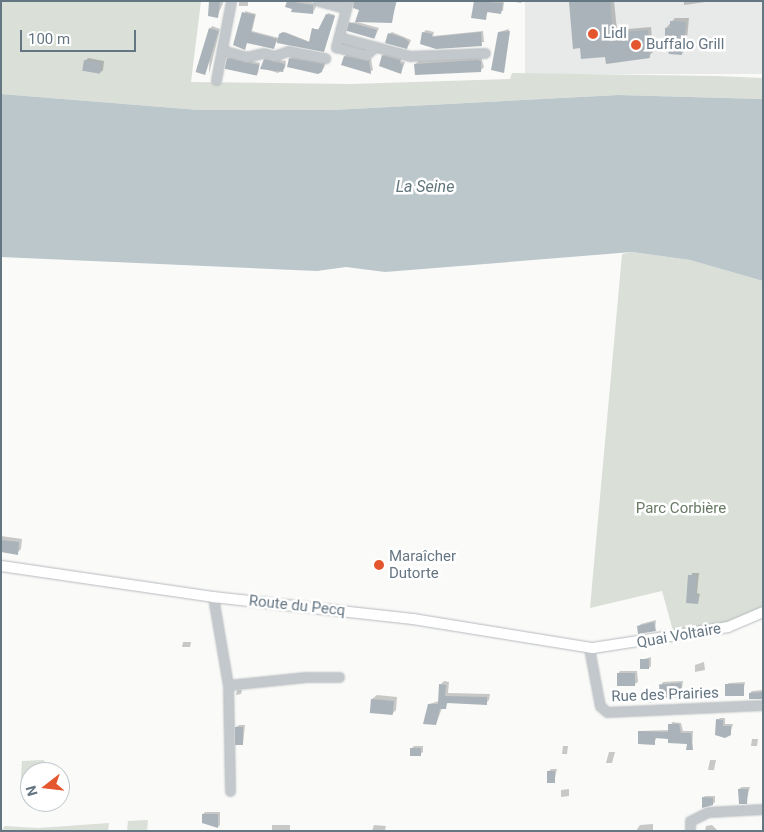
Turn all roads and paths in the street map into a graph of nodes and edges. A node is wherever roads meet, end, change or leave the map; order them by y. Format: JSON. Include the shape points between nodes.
{"nodes":[{"id":1,"x":231,"y":1,"type":"edge"},
{"id":2,"x":318,"y":1,"type":"edge"},
{"id":3,"x":347,"y":5,"type":"edge"},
{"id":4,"x":338,"y":37,"type":"junction"},
{"id":5,"x":374,"y":47,"type":"junction"},
{"id":6,"x":222,"y":50,"type":"junction"},
{"id":7,"x":485,"y":53,"type":"dead end"},
{"id":8,"x":324,"y":58,"type":"dead end"},
{"id":9,"x":216,"y":80,"type":"dead end"},
{"id":10,"x":1,"y":566,"type":"edge"},
{"id":11,"x":213,"y":597,"type":"junction"},
{"id":12,"x":763,"y":612,"type":"edge"},
{"id":13,"x":591,"y":648,"type":"junction"},
{"id":14,"x":339,"y":677,"type":"dead end"},
{"id":15,"x":228,"y":685,"type":"junction"},
{"id":16,"x":763,"y":705,"type":"edge"},
{"id":17,"x":230,"y":792,"type":"dead end"},
{"id":18,"x":763,"y":809,"type":"edge"},
{"id":19,"x":690,"y":826,"type":"edge"}],
"edges":[{"from":1,"to":6,"type":"street"},
{"from":2,"to":3,"type":"street"},
{"from":3,"to":4,"type":"street"},
{"from":4,"to":5,"type":"street"},
{"from":4,"to":5,"type":"street","via":[[336,47],[366,55]]},
{"from":5,"to":7,"type":"street","via":[[410,56]]},
{"from":6,"to":8,"type":"street","via":[[246,57],[264,53],[274,56],[288,51]]},
{"from":6,"to":9,"type":"street"},
{"from":10,"to":11,"type":"main road","name":"Route du Pecq"},
{"from":11,"to":13,"type":"main road","name":"Route du Pecq","via":[[413,619]]},
{"from":11,"to":15,"type":"street"},
{"from":12,"to":13,"type":"main road","name":"Quai Voltaire","via":[[728,628]]},
{"from":13,"to":16,"type":"street","name":"Rue des Prairies","via":[[600,706],[607,712]]},
{"from":14,"to":15,"type":"street"},
{"from":15,"to":17,"type":"street"},
{"from":18,"to":19,"type":"street","via":[[719,810]]}]}
